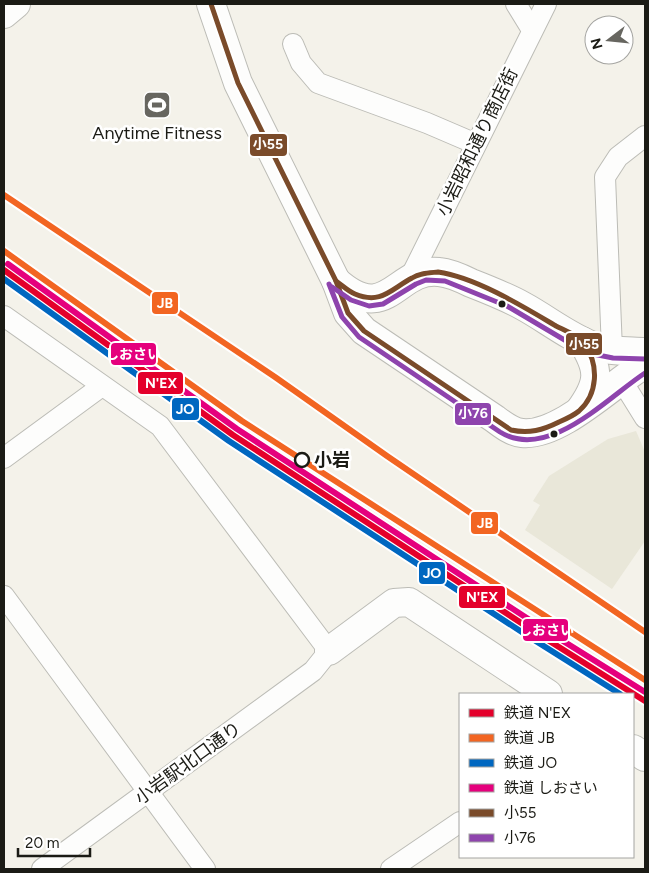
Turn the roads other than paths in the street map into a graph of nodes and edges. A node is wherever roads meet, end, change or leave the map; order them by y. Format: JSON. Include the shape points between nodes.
{"nodes":[{"id":1,"x":16,"y":4,"type":"edge"},
{"id":2,"x":211,"y":4,"type":"edge"},
{"id":3,"x":516,"y":4,"type":"edge"},
{"id":4,"x":546,"y":4,"type":"edge"},
{"id":5,"x":4,"y":14,"type":"edge"},
{"id":6,"x":532,"y":30,"type":"junction"},
{"id":7,"x":293,"y":44,"type":"dead end"},
{"id":8,"x":645,"y":136,"type":"edge"},
{"id":9,"x":476,"y":144,"type":"junction"},
{"id":10,"x":409,"y":280,"type":"junction"},
{"id":11,"x":336,"y":281,"type":"junction"},
{"id":12,"x":4,"y":316,"type":"edge"},
{"id":13,"x":582,"y":341,"type":"junction"},
{"id":14,"x":612,"y":350,"type":"junction"},
{"id":15,"x":645,"y":352,"type":"edge"},
{"id":16,"x":645,"y":364,"type":"edge"},
{"id":17,"x":622,"y":381,"type":"junction"},
{"id":18,"x":102,"y":386,"type":"junction"},
{"id":19,"x":579,"y":411,"type":"junction"},
{"id":20,"x":645,"y":418,"type":"edge"},
{"id":21,"x":4,"y":458,"type":"edge"},
{"id":22,"x":4,"y":596,"type":"edge"},
{"id":23,"x":329,"y":651,"type":"junction"},
{"id":24,"x":546,"y":693,"type":"edge"},
{"id":25,"x":634,"y":750,"type":"edge"},
{"id":26,"x":645,"y":757,"type":"edge"},
{"id":27,"x":148,"y":792,"type":"junction"},
{"id":28,"x":459,"y":823,"type":"edge"},
{"id":29,"x":42,"y":869,"type":"edge"},
{"id":30,"x":205,"y":869,"type":"edge"},
{"id":31,"x":391,"y":869,"type":"edge"}],
"edges":[{"from":1,"to":5,"type":"street"},
{"from":2,"to":11,"type":"street","via":[[238,83]]},
{"from":3,"to":6,"type":"street"},
{"from":4,"to":6,"type":"street","name":"小岩昭和通り商店街"},
{"from":6,"to":9,"type":"street","name":"小岩昭和通り商店街"},
{"from":7,"to":9,"type":"street","via":[[301,63],[318,82]]},
{"from":8,"to":14,"type":"street","via":[[618,157],[606,177]]},
{"from":9,"to":10,"type":"street","name":"小岩昭和通り商店街"},
{"from":10,"to":11,"type":"street","via":[[396,290],[375,298],[350,293]]},
{"from":10,"to":13,"type":"street","via":[[424,273],[451,275],[523,305]]},
{"from":11,"to":19,"type":"street","via":[[348,313],[364,331],[511,430],[533,433]]},
{"from":12,"to":18,"type":"street"},
{"from":13,"to":14,"type":"street"},
{"from":13,"to":19,"type":"street","via":[[591,355],[596,379],[591,394]]},
{"from":14,"to":15,"type":"street"},
{"from":16,"to":17,"type":"street"},
{"from":17,"to":19,"type":"street"},
{"from":17,"to":20,"type":"street"},
{"from":18,"to":21,"type":"street"},
{"from":18,"to":23,"type":"street","via":[[160,426]]},
{"from":22,"to":27,"type":"street"},
{"from":23,"to":24,"type":"street","via":[[394,603],[409,602]]},
{"from":23,"to":27,"type":"street","name":"小岩駅北口通り","via":[[313,671]]},
{"from":25,"to":26,"type":"street"},
{"from":27,"to":29,"type":"street","name":"小岩駅北口通り"},
{"from":27,"to":30,"type":"street"},
{"from":28,"to":31,"type":"street"}]}
